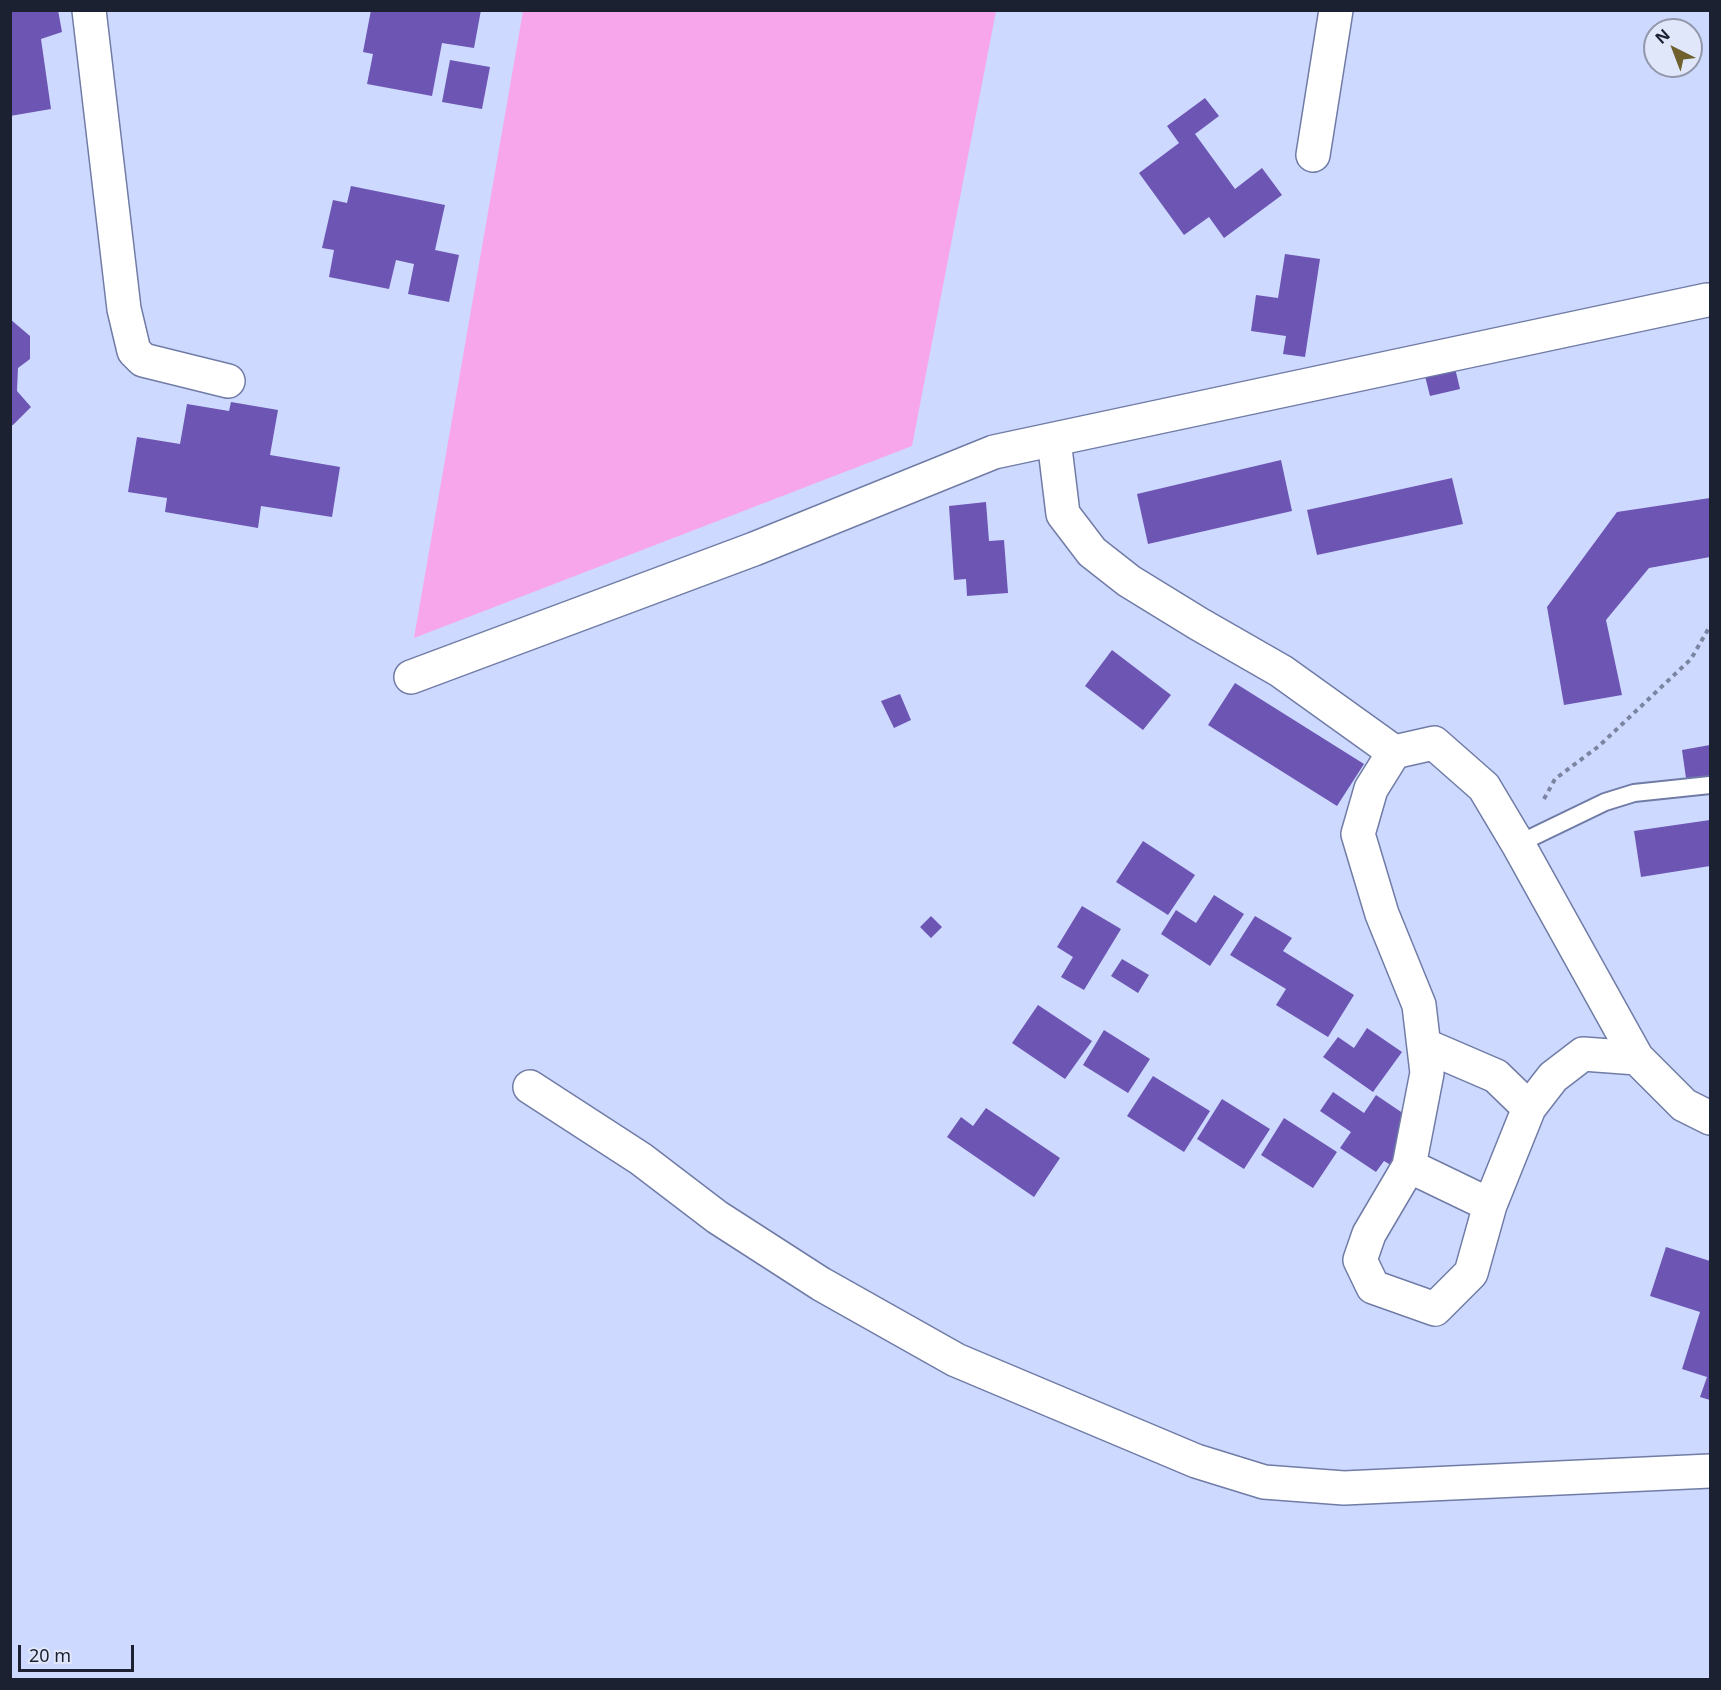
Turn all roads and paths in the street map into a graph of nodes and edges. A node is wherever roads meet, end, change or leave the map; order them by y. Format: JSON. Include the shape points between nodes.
{"nodes":[{"id":1,"x":89,"y":10,"type":"edge"},
{"id":2,"x":1336,"y":10,"type":"edge"},
{"id":3,"x":1313,"y":155,"type":"dead end"},
{"id":4,"x":1707,"y":300,"type":"dead end"},
{"id":5,"x":228,"y":381,"type":"dead end"},
{"id":6,"x":1053,"y":440,"type":"junction"},
{"id":7,"x":1710,"y":626,"type":"edge"},
{"id":8,"x":411,"y":677,"type":"dead end"},
{"id":9,"x":1394,"y":752,"type":"junction"},
{"id":10,"x":1710,"y":785,"type":"edge"},
{"id":11,"x":1518,"y":844,"type":"junction"},
{"id":12,"x":1424,"y":1045,"type":"junction"},
{"id":13,"x":1637,"y":1058,"type":"junction"},
{"id":14,"x":530,"y":1087,"type":"dead end"},
{"id":15,"x":1529,"y":1108,"type":"junction"},
{"id":16,"x":1710,"y":1118,"type":"edge"},
{"id":17,"x":1409,"y":1166,"type":"junction"},
{"id":18,"x":1490,"y":1205,"type":"junction"},
{"id":19,"x":1710,"y":1471,"type":"edge"}],
"edges":[{"from":1,"to":5,"type":"street","via":[[124,309],[134,351],[143,360]]},
{"from":2,"to":3,"type":"street"},
{"from":4,"to":6,"type":"street"},
{"from":6,"to":8,"type":"street","via":[[994,452],[754,549]]},
{"from":6,"to":9,"type":"street","via":[[1062,514],[1092,552],[1129,581],[1281,671]]},
{"from":7,"to":11,"type":"path","via":[[1691,659],[1599,746],[1555,779]]},
{"from":9,"to":11,"type":"street","via":[[1434,743],[1485,788]]},
{"from":9,"to":12,"type":"street","via":[[1371,789],[1358,834],[1382,914],[1419,1005]]},
{"from":10,"to":11,"type":"lane","via":[[1617,798]]},
{"from":11,"to":13,"type":"street"},
{"from":12,"to":15,"type":"street","via":[[1496,1076]]},
{"from":12,"to":17,"type":"street","via":[[1427,1073]]},
{"from":13,"to":15,"type":"street","via":[[1583,1054],[1552,1077]]},
{"from":13,"to":16,"type":"street","via":[[1684,1105]]},
{"from":14,"to":19,"type":"street","via":[[820,1284],[956,1360],[1196,1461],[1264,1482],[1344,1488]]},
{"from":15,"to":18,"type":"street"},
{"from":17,"to":18,"type":"street"},
{"from":17,"to":18,"type":"street","via":[[1369,1234],[1360,1260],[1373,1287],[1435,1309],[1471,1273]]}]}
